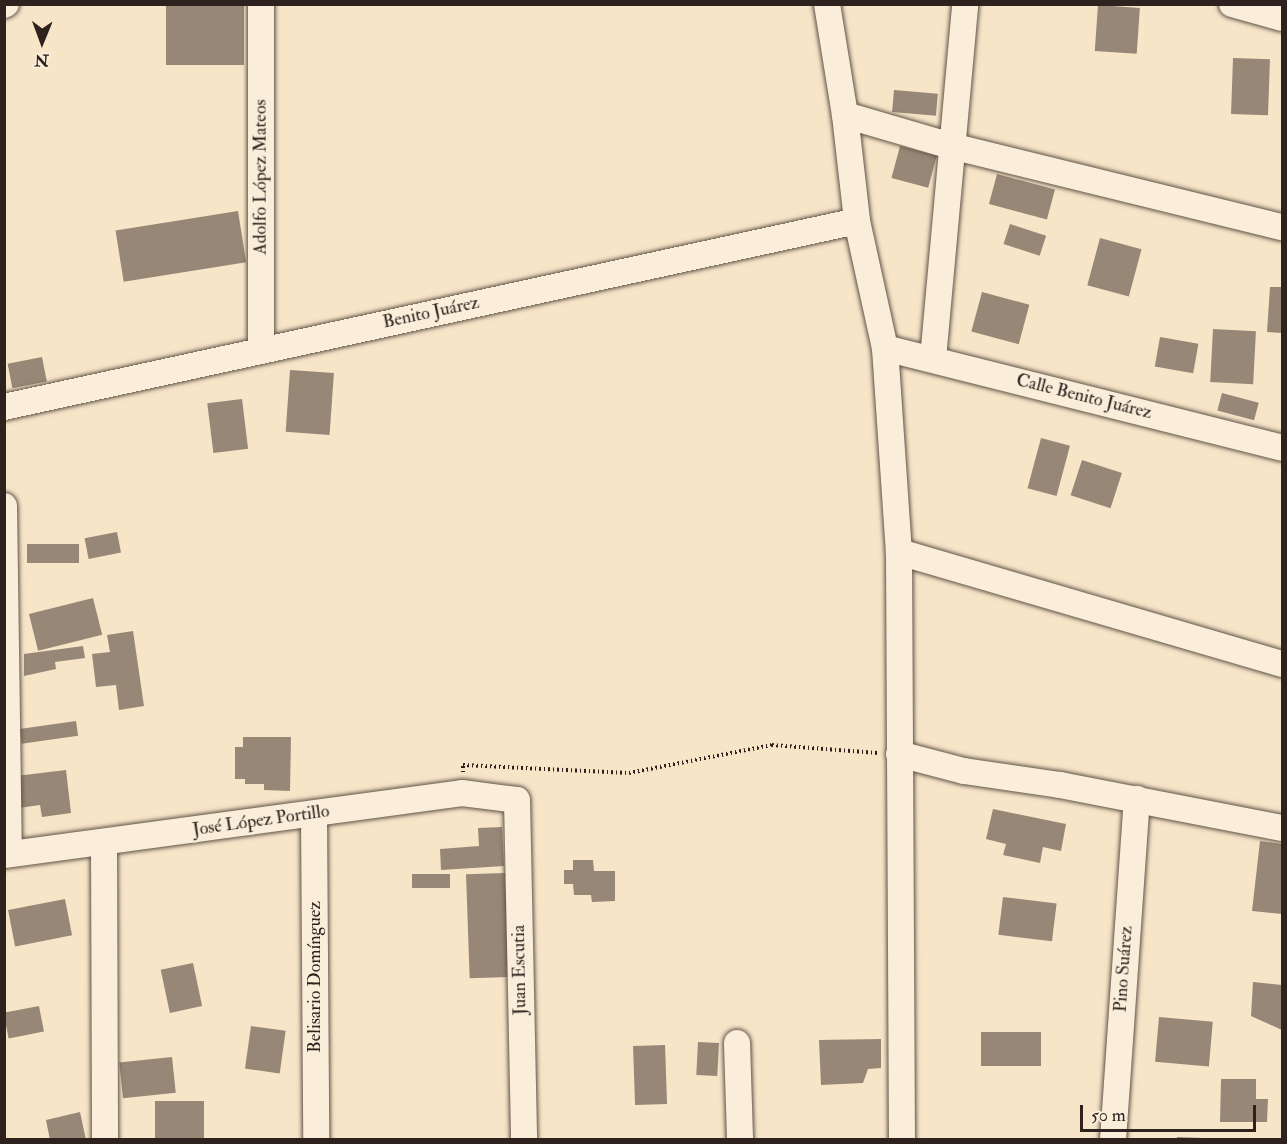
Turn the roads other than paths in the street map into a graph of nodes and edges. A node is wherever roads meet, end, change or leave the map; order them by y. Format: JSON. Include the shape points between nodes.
{"nodes":[{"id":1,"x":261,"y":4,"type":"edge"},
{"id":2,"x":827,"y":4,"type":"edge"},
{"id":3,"x":965,"y":4,"type":"edge"},
{"id":4,"x":1232,"y":4,"type":"edge"},
{"id":5,"x":1282,"y":18,"type":"edge"},
{"id":6,"x":845,"y":115,"type":"junction"},
{"id":7,"x":951,"y":146,"type":"junction"},
{"id":8,"x":857,"y":221,"type":"junction"},
{"id":9,"x":1282,"y":227,"type":"edge"},
{"id":10,"x":885,"y":348,"type":"junction"},
{"id":11,"x":261,"y":350,"type":"junction"},
{"id":12,"x":933,"y":359,"type":"junction"},
{"id":13,"x":4,"y":407,"type":"edge"},
{"id":14,"x":1282,"y":448,"type":"edge"},
{"id":15,"x":4,"y":506,"type":"edge"},
{"id":16,"x":899,"y":552,"type":"junction"},
{"id":17,"x":1282,"y":664,"type":"edge"},
{"id":18,"x":899,"y":754,"type":"junction"},
{"id":19,"x":1137,"y":799,"type":"junction"},
{"id":20,"x":517,"y":800,"type":"joint"},
{"id":21,"x":314,"y":814,"type":"junction"},
{"id":22,"x":1282,"y":828,"type":"edge"},
{"id":23,"x":104,"y":843,"type":"junction"},
{"id":24,"x":7,"y":854,"type":"edge"},
{"id":25,"x":738,"y":1043,"type":"dead end"},
{"id":26,"x":105,"y":1140,"type":"edge"},
{"id":27,"x":316,"y":1140,"type":"edge"},
{"id":28,"x":524,"y":1140,"type":"edge"},
{"id":29,"x":740,"y":1140,"type":"edge"},
{"id":30,"x":902,"y":1140,"type":"edge"},
{"id":31,"x":1113,"y":1140,"type":"edge"}],
"edges":[{"from":1,"to":11,"type":"street","name":"Adolfo López Mateos"},
{"from":2,"to":6,"type":"street"},
{"from":3,"to":7,"type":"street"},
{"from":4,"to":5,"type":"street"},
{"from":6,"to":7,"type":"street"},
{"from":6,"to":8,"type":"street"},
{"from":7,"to":9,"type":"street"},
{"from":7,"to":12,"type":"street"},
{"from":8,"to":10,"type":"street"},
{"from":8,"to":11,"type":"street","name":"Benito Juárez"},
{"from":10,"to":12,"type":"street","name":"Calle Benito Juárez"},
{"from":10,"to":16,"type":"street"},
{"from":11,"to":13,"type":"street","name":"Benito Juárez"},
{"from":12,"to":14,"type":"street","name":"Calle Benito Juárez"},
{"from":15,"to":24,"type":"street"},
{"from":16,"to":17,"type":"street"},
{"from":16,"to":18,"type":"street"},
{"from":18,"to":19,"type":"street","via":[[964,771]]},
{"from":18,"to":30,"type":"street"},
{"from":19,"to":22,"type":"street"},
{"from":19,"to":31,"type":"street","name":"Pino Suárez"},
{"from":20,"to":21,"type":"street","name":"José López Portillo","via":[[462,793]]},
{"from":20,"to":28,"type":"street","name":"Juan Escutia"},
{"from":21,"to":23,"type":"street","name":"José López Portillo"},
{"from":21,"to":27,"type":"street","name":"Belisario Domínguez"},
{"from":23,"to":24,"type":"street","name":"José López Portillo"},
{"from":23,"to":26,"type":"street"},
{"from":25,"to":29,"type":"street"}]}
